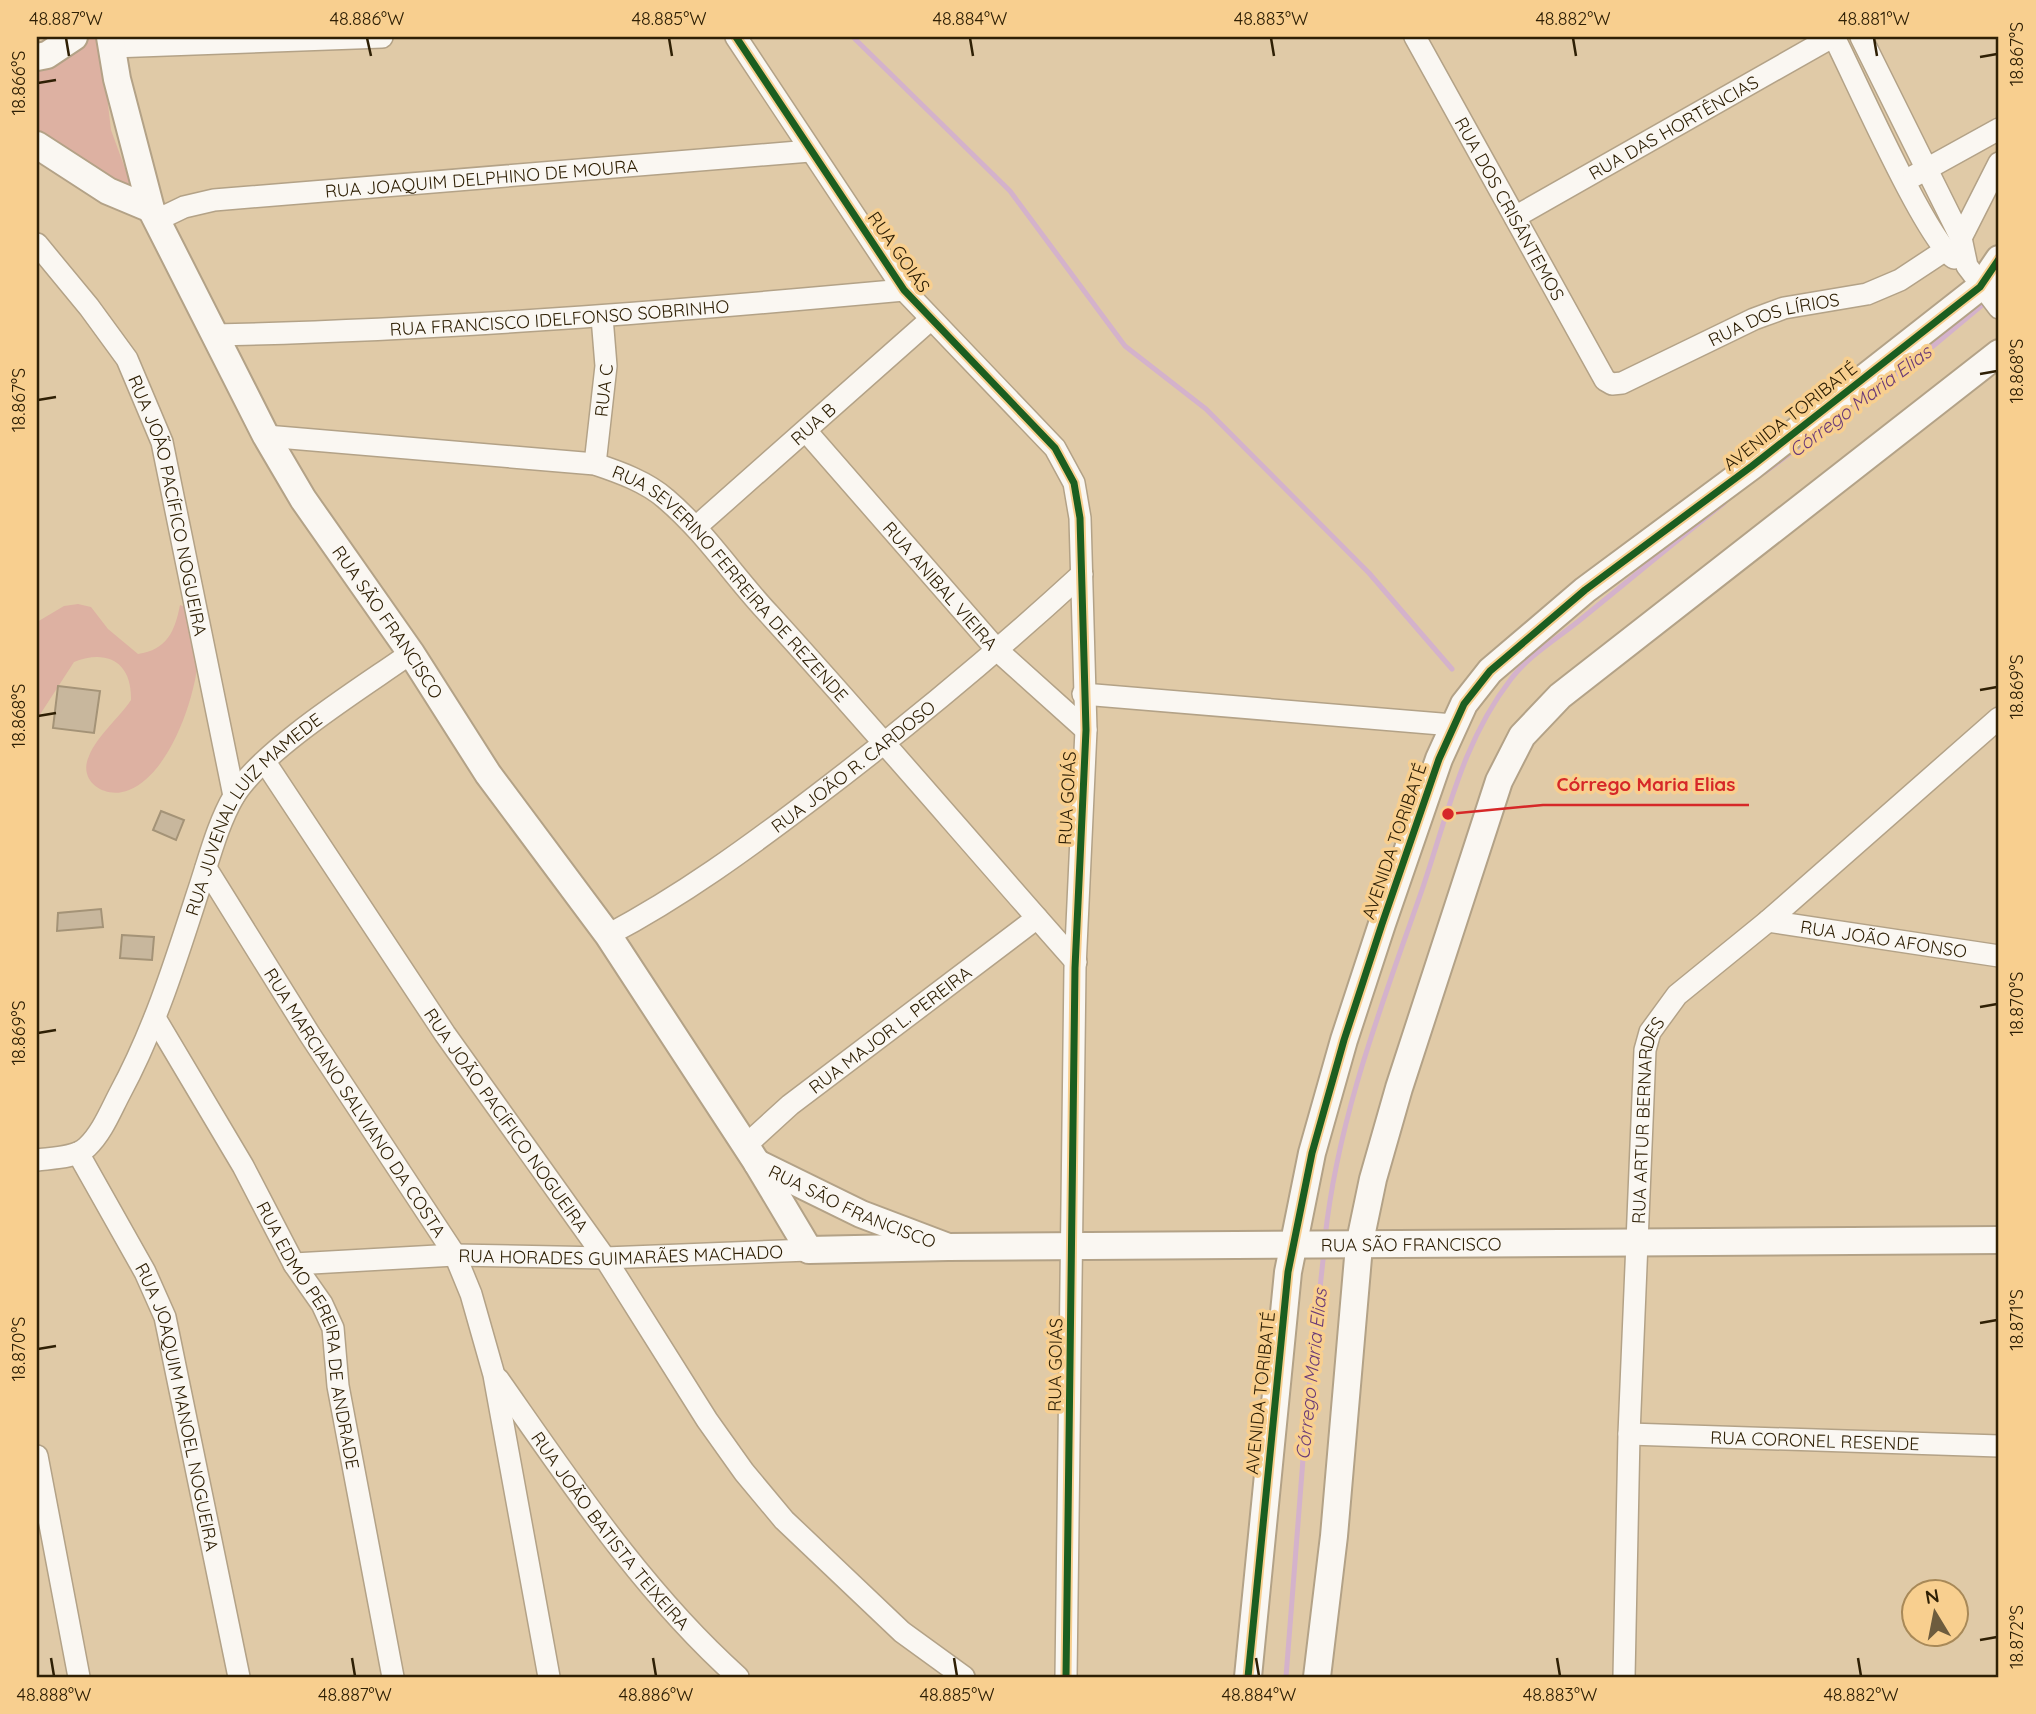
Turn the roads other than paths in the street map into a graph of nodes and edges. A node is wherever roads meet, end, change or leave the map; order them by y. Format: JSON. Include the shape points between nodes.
{"nodes":[{"id":1,"x":74,"y":37,"type":"edge"},
{"id":2,"x":382,"y":37,"type":"edge"},
{"id":3,"x":736,"y":37,"type":"edge"},
{"id":4,"x":1833,"y":37,"type":"edge"},
{"id":5,"x":1861,"y":37,"type":"edge"},
{"id":6,"x":1418,"y":38,"type":"edge"},
{"id":7,"x":111,"y":42,"type":"edge"},
{"id":8,"x":37,"y":57,"type":"edge"},
{"id":9,"x":1999,"y":129,"type":"edge"},
{"id":10,"x":37,"y":145,"type":"edge"},
{"id":11,"x":810,"y":150,"type":"junction"},
{"id":12,"x":1999,"y":163,"type":"edge"},
{"id":13,"x":1927,"y":169,"type":"junction"},
{"id":14,"x":1906,"y":180,"type":"junction"},
{"id":15,"x":154,"y":215,"type":"junction"},
{"id":16,"x":1515,"y":217,"type":"junction"},
{"id":17,"x":1961,"y":238,"type":"junction"},
{"id":18,"x":37,"y":244,"type":"edge"},
{"id":19,"x":1944,"y":251,"type":"junction"},
{"id":20,"x":1999,"y":259,"type":"edge"},
{"id":21,"x":1983,"y":289,"type":"edge"},
{"id":22,"x":904,"y":290,"type":"junction"},
{"id":23,"x":602,"y":317,"type":"junction"},
{"id":24,"x":930,"y":320,"type":"junction"},
{"id":25,"x":215,"y":335,"type":"junction"},
{"id":26,"x":1999,"y":353,"type":"edge"},
{"id":27,"x":1605,"y":380,"type":"joint"},
{"id":28,"x":806,"y":431,"type":"junction"},
{"id":29,"x":266,"y":436,"type":"junction"},
{"id":30,"x":595,"y":464,"type":"junction"},
{"id":31,"x":696,"y":527,"type":"junction"},
{"id":32,"x":1082,"y":574,"type":"junction"},
{"id":33,"x":998,"y":651,"type":"junction"},
{"id":34,"x":411,"y":653,"type":"junction"},
{"id":35,"x":1083,"y":694,"type":"junction"},
{"id":36,"x":1999,"y":718,"type":"edge"},
{"id":37,"x":1453,"y":725,"type":"junction"},
{"id":38,"x":1086,"y":730,"type":"junction"},
{"id":39,"x":886,"y":742,"type":"junction"},
{"id":40,"x":265,"y":762,"type":"junction"},
{"id":41,"x":234,"y":796,"type":"junction"},
{"id":42,"x":206,"y":868,"type":"junction"},
{"id":43,"x":1037,"y":918,"type":"junction"},
{"id":44,"x":1768,"y":921,"type":"junction"},
{"id":45,"x":608,"y":935,"type":"junction"},
{"id":46,"x":1999,"y":956,"type":"edge"},
{"id":47,"x":1076,"y":962,"type":"junction"},
{"id":48,"x":156,"y":1018,"type":"junction"},
{"id":49,"x":78,"y":1153,"type":"junction"},
{"id":50,"x":751,"y":1155,"type":"junction"},
{"id":51,"x":37,"y":1160,"type":"edge"},
{"id":52,"x":1999,"y":1240,"type":"edge"},
{"id":53,"x":1636,"y":1242,"type":"junction"},
{"id":54,"x":1299,"y":1246,"type":"junction"},
{"id":55,"x":1352,"y":1246,"type":"junction"},
{"id":56,"x":948,"y":1247,"type":"junction"},
{"id":57,"x":1073,"y":1247,"type":"junction"},
{"id":58,"x":809,"y":1250,"type":"junction"},
{"id":59,"x":455,"y":1255,"type":"junction"},
{"id":60,"x":605,"y":1258,"type":"junction"},
{"id":61,"x":294,"y":1264,"type":"junction"},
{"id":62,"x":494,"y":1375,"type":"junction"},
{"id":63,"x":1629,"y":1434,"type":"junction"},
{"id":64,"x":1999,"y":1446,"type":"edge"},
{"id":65,"x":37,"y":1456,"type":"edge"},
{"id":66,"x":79,"y":1677,"type":"edge"},
{"id":67,"x":239,"y":1677,"type":"edge"},
{"id":68,"x":393,"y":1677,"type":"edge"},
{"id":69,"x":549,"y":1677,"type":"edge"},
{"id":70,"x":738,"y":1677,"type":"edge"},
{"id":71,"x":964,"y":1677,"type":"edge"},
{"id":72,"x":1066,"y":1677,"type":"edge"},
{"id":73,"x":1248,"y":1677,"type":"edge"},
{"id":74,"x":1317,"y":1677,"type":"edge"},
{"id":75,"x":1624,"y":1677,"type":"edge"}],
"edges":[{"from":1,"to":8,"type":"street"},
{"from":2,"to":7,"type":"street"},
{"from":3,"to":11,"type":"street","name":"RUA GOIÁS"},
{"from":4,"to":14,"type":"street"},
{"from":4,"to":16,"type":"street","name":"RUA DAS HORTÊNCIAS"},
{"from":5,"to":13,"type":"street"},
{"from":6,"to":16,"type":"street","name":"RUA DOS CRISÂNTEMOS"},
{"from":7,"to":15,"type":"street","name":"RUA SÃO FRANCISCO"},
{"from":9,"to":13,"type":"street"},
{"from":10,"to":15,"type":"street"},
{"from":11,"to":15,"type":"street","name":"RUA JOAQUIM DELPHINO DE MOURA","via":[[214,200]]},
{"from":11,"to":22,"type":"street","name":"RUA GOIÁS"},
{"from":12,"to":17,"type":"street"},
{"from":13,"to":14,"type":"street"},
{"from":13,"to":17,"type":"street"},
{"from":14,"to":19,"type":"street"},
{"from":15,"to":25,"type":"street","name":"RUA SÃO FRANCISCO"},
{"from":16,"to":27,"type":"street","name":"RUA DOS CRISÂNTEMOS"},
{"from":17,"to":21,"type":"street"},
{"from":18,"to":41,"type":"street","name":"RUA JOÃO PACÍFICO NOGUEIRA","via":[[127,359],[162,442]]},
{"from":19,"to":21,"type":"street"},
{"from":19,"to":27,"type":"street","name":"RUA DOS LÍRIOS","via":[[1900,280],[1867,293],[1784,308],[1622,383]]},
{"from":20,"to":21,"type":"street","name":"AVENIDA TORIBATÉ"},
{"from":21,"to":37,"type":"street","name":"AVENIDA TORIBATÉ","via":[[1586,590],[1490,671]]},
{"from":22,"to":23,"type":"street","name":"RUA FRANCISCO IDELFONSO SOBRINHO"},
{"from":22,"to":24,"type":"street","name":"RUA GOIÁS"},
{"from":23,"to":25,"type":"street","name":"RUA FRANCISCO IDELFONSO SOBRINHO"},
{"from":23,"to":30,"type":"street","name":"RUA C","via":[[606,366]]},
{"from":24,"to":28,"type":"street","name":"RUA B"},
{"from":24,"to":32,"type":"street","name":"RUA GOIÁS","via":[[1055,449],[1074,483]]},
{"from":25,"to":29,"type":"street","name":"RUA SÃO FRANCISCO"},
{"from":26,"to":55,"type":"street","via":[[1560,696],[1522,736],[1499,781]]},
{"from":28,"to":31,"type":"street","name":"RUA B"},
{"from":28,"to":33,"type":"street","name":"RUA ANIBAL VIEIRA"},
{"from":29,"to":30,"type":"street","name":"RUA SEVERINO FERREIRA DE REZENDE"},
{"from":29,"to":34,"type":"street","name":"RUA SÃO FRANCISCO","via":[[303,499]]},
{"from":30,"to":31,"type":"street","name":"RUA SEVERINO FERREIRA DE REZENDE","via":[[664,497]]},
{"from":31,"to":39,"type":"street","name":"RUA SEVERINO FERREIRA DE REZENDE","via":[[762,608]]},
{"from":32,"to":33,"type":"street","name":"RUA JOÃO R. CARDOSO"},
{"from":32,"to":35,"type":"street","name":"RUA GOIÁS"},
{"from":33,"to":38,"type":"street","name":"RUA ANIBAL VIEIRA"},
{"from":33,"to":39,"type":"street","name":"RUA JOÃO R. CARDOSO"},
{"from":34,"to":40,"type":"street","name":"RUA JUVENAL LUIZ MAMEDE"},
{"from":34,"to":45,"type":"street","name":"RUA SÃO FRANCISCO","via":[[488,774]]},
{"from":35,"to":37,"type":"street"},
{"from":35,"to":38,"type":"street","name":"RUA GOIÁS"},
{"from":36,"to":44,"type":"street","name":"RUA ARTUR BERNARDES"},
{"from":37,"to":54,"type":"street","name":"AVENIDA TORIBATÉ","via":[[1344,1040],[1312,1153]]},
{"from":38,"to":47,"type":"street","name":"RUA GOIÁS"},
{"from":39,"to":43,"type":"street","name":"RUA SEVERINO FERREIRA DE REZENDE"},
{"from":39,"to":45,"type":"street","name":"RUA JOÃO R. CARDOSO","via":[[718,868],[656,910]]},
{"from":40,"to":41,"type":"street","name":"RUA JUVENAL LUIZ MAMEDE"},
{"from":40,"to":60,"type":"street","name":"RUA JOÃO PACÍFICO NOGUEIRA","via":[[445,1034]]},
{"from":41,"to":42,"type":"street","name":"RUA JUVENAL LUIZ MAMEDE"},
{"from":42,"to":48,"type":"street","name":"RUA JUVENAL LUIZ MAMEDE"},
{"from":42,"to":59,"type":"street","name":"RUA MARCIANO SALVIANO DA COSTA"},
{"from":43,"to":47,"type":"street","name":"RUA SEVERINO FERREIRA DE REZENDE"},
{"from":43,"to":50,"type":"street","name":"RUA MAJOR L. PEREIRA","via":[[790,1105]]},
{"from":44,"to":46,"type":"street","name":"RUA JOÃO AFONSO"},
{"from":44,"to":53,"type":"street","name":"RUA ARTUR BERNARDES","via":[[1677,995],[1650,1032],[1644,1050]]},
{"from":45,"to":50,"type":"street","name":"RUA SÃO FRANCISCO"},
{"from":47,"to":57,"type":"street","name":"RUA GOIÁS"},
{"from":48,"to":49,"type":"street","name":"RUA JUVENAL LUIZ MAMEDE","via":[[102,1128]]},
{"from":48,"to":61,"type":"street","name":"RUA EDMO PEREIRA DE ANDRADE"},
{"from":49,"to":51,"type":"street"},
{"from":49,"to":67,"type":"street","name":"RUA JOAQUIM MANOEL NOGUEIRA","via":[[165,1317]]},
{"from":50,"to":56,"type":"street","name":"RUA SÃO FRANCISCO","via":[[861,1214]]},
{"from":50,"to":58,"type":"street","name":"RUA SÃO FRANCISCO"},
{"from":52,"to":53,"type":"street","name":"RUA SÃO FRANCISCO"},
{"from":53,"to":55,"type":"street","name":"RUA SÃO FRANCISCO"},
{"from":53,"to":63,"type":"street","name":"RUA ARTUR BERNARDES"},
{"from":54,"to":55,"type":"street","name":"RUA SÃO FRANCISCO"},
{"from":54,"to":57,"type":"street","name":"RUA SÃO FRANCISCO"},
{"from":54,"to":73,"type":"street","name":"AVENIDA TORIBATÉ"},
{"from":55,"to":74,"type":"street","via":[[1334,1536]]},
{"from":56,"to":57,"type":"street","name":"RUA SÃO FRANCISCO"},
{"from":56,"to":58,"type":"street","name":"RUA HORADES GUIMARÃES MACHADO"},
{"from":57,"to":72,"type":"street","name":"RUA GOIÁS"},
{"from":58,"to":60,"type":"street","name":"RUA HORADES GUIMARÃES MACHADO"},
{"from":59,"to":60,"type":"street","name":"RUA HORADES GUIMARÃES MACHADO"},
{"from":59,"to":61,"type":"street","name":"RUA HORADES GUIMARÃES MACHADO"},
{"from":59,"to":62,"type":"street","name":"RUA MARCIANO SALVIANO DA COSTA"},
{"from":60,"to":71,"type":"street","name":"RUA JOÃO PACÍFICO NOGUEIRA","via":[[707,1420],[784,1520],[902,1632]]},
{"from":61,"to":68,"type":"street","name":"RUA EDMO PEREIRA DE ANDRADE","via":[[333,1328],[338,1387]]},
{"from":62,"to":69,"type":"street","name":"RUA MARCIANO SALVIANO DA COSTA"},
{"from":62,"to":70,"type":"street","name":"RUA JOÃO BATISTA TEIXEIRA","via":[[621,1552],[688,1631]]},
{"from":63,"to":64,"type":"street","name":"RUA CORONEL RESENDE"},
{"from":63,"to":75,"type":"street","name":"RUA ARTUR BERNARDES"},
{"from":65,"to":66,"type":"street"}]}
